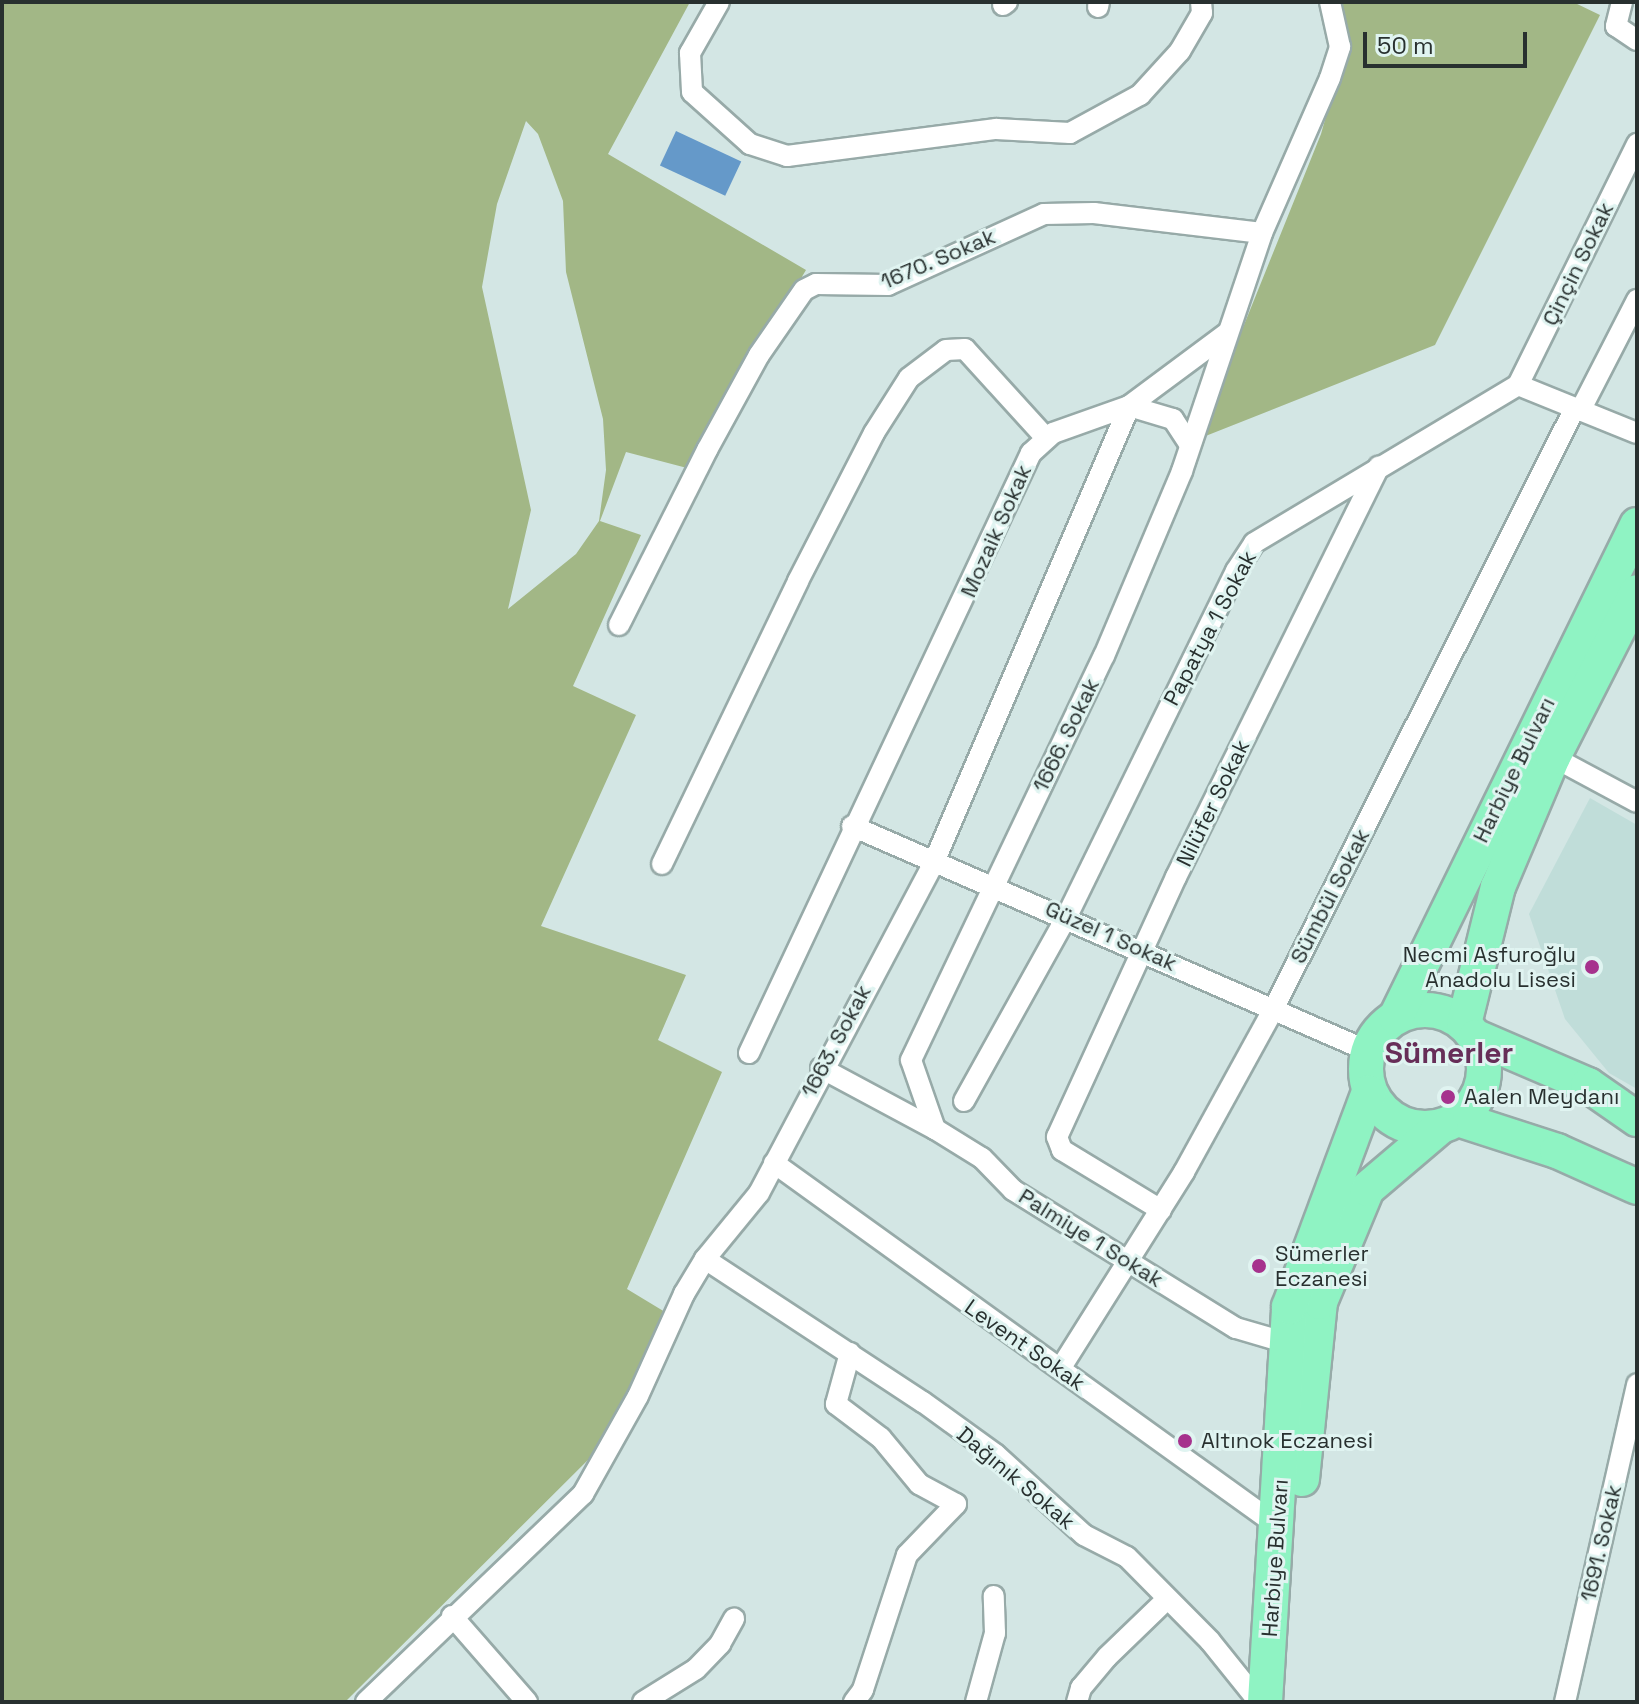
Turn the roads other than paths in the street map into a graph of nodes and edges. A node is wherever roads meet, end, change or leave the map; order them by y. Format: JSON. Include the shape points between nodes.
{"nodes":[{"id":1,"x":719,"y":2,"type":"edge"},
{"id":2,"x":1201,"y":2,"type":"edge"},
{"id":3,"x":1330,"y":2,"type":"edge"},
{"id":4,"x":1622,"y":2,"type":"edge"},
{"id":5,"x":1637,"y":40,"type":"edge"},
{"id":6,"x":1637,"y":144,"type":"edge"},
{"id":7,"x":1262,"y":233,"type":"junction"},
{"id":8,"x":1637,"y":300,"type":"edge"},
{"id":9,"x":1226,"y":334,"type":"junction"},
{"id":10,"x":1518,"y":385,"type":"junction"},
{"id":11,"x":1129,"y":406,"type":"junction"},
{"id":12,"x":1577,"y":410,"type":"junction"},
{"id":13,"x":1637,"y":433,"type":"edge"},
{"id":14,"x":1045,"y":437,"type":"junction"},
{"id":15,"x":1189,"y":444,"type":"junction"},
{"id":16,"x":1379,"y":467,"type":"junction"},
{"id":17,"x":1637,"y":525,"type":"edge"},
{"id":18,"x":1637,"y":592,"type":"edge"},
{"id":19,"x":619,"y":625,"type":"dead end"},
{"id":20,"x":1553,"y":757,"type":"junction"},
{"id":21,"x":1637,"y":802,"type":"edge"},
{"id":22,"x":852,"y":826,"type":"junction"},
{"id":23,"x":934,"y":862,"type":"junction"},
{"id":24,"x":662,"y":864,"type":"dead end"},
{"id":25,"x":994,"y":886,"type":"junction"},
{"id":26,"x":1067,"y":916,"type":"junction"},
{"id":27,"x":1142,"y":950,"type":"junction"},
{"id":28,"x":1274,"y":1008,"type":"junction"},
{"id":29,"x":1396,"y":1017,"type":"junction"},
{"id":30,"x":1470,"y":1030,"type":"junction"},
{"id":31,"x":1368,"y":1051,"type":"junction"},
{"id":32,"x":749,"y":1053,"type":"dead end"},
{"id":33,"x":821,"y":1068,"type":"junction"},
{"id":34,"x":1369,"y":1092,"type":"junction"},
{"id":35,"x":964,"y":1101,"type":"dead end"},
{"id":36,"x":1637,"y":1119,"type":"edge"},
{"id":37,"x":1449,"y":1123,"type":"junction"},
{"id":38,"x":935,"y":1129,"type":"junction"},
{"id":39,"x":774,"y":1163,"type":"junction"},
{"id":40,"x":1637,"y":1187,"type":"edge"},
{"id":41,"x":1161,"y":1210,"type":"junction"},
{"id":42,"x":705,"y":1259,"type":"junction"},
{"id":43,"x":1130,"y":1262,"type":"junction"},
{"id":44,"x":1287,"y":1343,"type":"junction"},
{"id":45,"x":850,"y":1353,"type":"junction"},
{"id":46,"x":1060,"y":1369,"type":"junction"},
{"id":47,"x":1637,"y":1384,"type":"edge"},
{"id":48,"x":1278,"y":1526,"type":"junction"},
{"id":49,"x":994,"y":1596,"type":"dead end"},
{"id":50,"x":1167,"y":1599,"type":"junction"},
{"id":51,"x":452,"y":1616,"type":"junction"},
{"id":52,"x":734,"y":1619,"type":"dead end"},
{"id":53,"x":863,"y":1698,"type":"edge"},
{"id":54,"x":366,"y":1702,"type":"edge"},
{"id":55,"x":527,"y":1702,"type":"edge"},
{"id":56,"x":643,"y":1702,"type":"edge"},
{"id":57,"x":976,"y":1702,"type":"edge"},
{"id":58,"x":1077,"y":1702,"type":"edge"},
{"id":59,"x":1262,"y":1702,"type":"edge"},
{"id":60,"x":1281,"y":1702,"type":"edge"},
{"id":61,"x":1565,"y":1702,"type":"edge"}],
"edges":[{"from":1,"to":2,"type":"street","via":[[690,53],[692,92],[750,144],[787,156],[996,129],[1070,133],[1140,95],[1180,51],[1202,13]]},
{"from":3,"to":7,"type":"street","via":[[1340,47]]},
{"from":4,"to":5,"type":"street","via":[[1616,26]]},
{"from":6,"to":10,"type":"street","name":"Çinçin Sokak"},
{"from":7,"to":9,"type":"street"},
{"from":7,"to":19,"type":"street","name":"1670. Sokak","via":[[1094,213],[1044,214],[888,285],[816,284],[804,290],[722,423]]},
{"from":8,"to":12,"type":"street","name":"Sümbül Sokak"},
{"from":9,"to":11,"type":"street"},
{"from":9,"to":15,"type":"street","name":"1666. Sokak"},
{"from":10,"to":12,"type":"street"},
{"from":10,"to":16,"type":"street","name":"Papatya 1 Sokak"},
{"from":11,"to":14,"type":"street"},
{"from":11,"to":15,"type":"street","via":[[1173,419]]},
{"from":11,"to":23,"type":"street","name":"1663. Sokak"},
{"from":12,"to":13,"type":"street"},
{"from":12,"to":28,"type":"street","name":"Sümbül Sokak"},
{"from":14,"to":22,"type":"street","name":"Mozaik Sokak","via":[[1031,453]]},
{"from":14,"to":24,"type":"street","via":[[965,349],[946,350],[909,378],[874,433],[798,581]]},
{"from":15,"to":25,"type":"street","name":"1666. Sokak","via":[[1104,656]]},
{"from":16,"to":26,"type":"street","name":"Papatya 1 Sokak","via":[[1254,543],[1229,583]]},
{"from":16,"to":27,"type":"street","name":"Nilüfer Sokak"},
{"from":17,"to":29,"type":"main road","name":"Harbiye Bulvarı"},
{"from":18,"to":20,"type":"main road","name":"Harbiye Bulvarı"},
{"from":20,"to":21,"type":"street"},
{"from":20,"to":30,"type":"main road","name":"Harbiye Bulvarı","via":[[1498,887]]},
{"from":22,"to":23,"type":"street","name":"Güzel 1 Sokak"},
{"from":22,"to":32,"type":"street","name":"Mozaik Sokak"},
{"from":23,"to":25,"type":"street","name":"Güzel 1 Sokak"},
{"from":23,"to":33,"type":"street","name":"1663. Sokak"},
{"from":25,"to":26,"type":"street","name":"Güzel 1 Sokak"},
{"from":25,"to":38,"type":"street","name":"1666. Sokak","via":[[911,1060]]},
{"from":26,"to":27,"type":"street","name":"Güzel 1 Sokak"},
{"from":26,"to":35,"type":"street","name":"Papatya 1 Sokak"},
{"from":27,"to":28,"type":"street","name":"Güzel 1 Sokak"},
{"from":27,"to":41,"type":"street","name":"Nilüfer Sokak","via":[[1057,1144]]},
{"from":28,"to":31,"type":"street","name":"Güzel 1 Sokak"},
{"from":28,"to":41,"type":"street","name":"Sümbül Sokak"},
{"from":29,"to":30,"type":"main road","via":[[1431,1010]]},
{"from":29,"to":31,"type":"main road","name":"Harbiye Bulvarı"},
{"from":30,"to":36,"type":"main road","via":[[1588,1085]]},
{"from":30,"to":37,"type":"main road","name":"Harbiye Bulvarı","via":[[1485,1073],[1481,1091]]},
{"from":31,"to":34,"type":"main road","name":"Harbiye Bulvarı"},
{"from":33,"to":38,"type":"street","name":"Palmiye 1 Sokak"},
{"from":33,"to":39,"type":"street","name":"1663. Sokak"},
{"from":34,"to":37,"type":"main road","via":[[1391,1118],[1423,1129]]},
{"from":34,"to":44,"type":"main road","name":"Harbiye Bulvarı","via":[[1289,1307]]},
{"from":37,"to":40,"type":"main road","via":[[1557,1151]]},
{"from":37,"to":60,"type":"main road","name":"Harbiye Bulvarı","via":[[1367,1189],[1320,1302]]},
{"from":38,"to":43,"type":"street","name":"Palmiye 1 Sokak","via":[[982,1158],[1013,1190]]},
{"from":39,"to":42,"type":"street","name":"1663. Sokak","via":[[759,1193]]},
{"from":39,"to":46,"type":"street","name":"Levent Sokak"},
{"from":41,"to":43,"type":"street","name":"Sümbül Sokak"},
{"from":42,"to":45,"type":"street","name":"Dağınık Sokak"},
{"from":42,"to":51,"type":"street","name":"1663. Sokak","via":[[583,1494]]},
{"from":43,"to":44,"type":"street","name":"Palmiye 1 Sokak","via":[[1236,1328]]},
{"from":43,"to":46,"type":"street","name":"Sümbül Sokak"},
{"from":44,"to":48,"type":"main road","name":"Harbiye Bulvarı"},
{"from":45,"to":50,"type":"street","name":"Dağınık Sokak","via":[[995,1454],[1084,1535],[1127,1557]]},
{"from":45,"to":53,"type":"street","via":[[836,1404],[881,1438],[919,1484],[956,1504],[907,1555]]},
{"from":46,"to":48,"type":"street","name":"Levent Sokak"},
{"from":47,"to":61,"type":"street","name":"1691. Sokak"},
{"from":48,"to":59,"type":"main road","name":"Harbiye Bulvarı"},
{"from":49,"to":57,"type":"street","via":[[995,1633]]},
{"from":50,"to":58,"type":"street","via":[[1107,1657],[1081,1688]]},
{"from":50,"to":59,"type":"street","name":"Dağınık Sokak"},
{"from":51,"to":54,"type":"street","name":"1663. Sokak"},
{"from":51,"to":55,"type":"street"},
{"from":52,"to":56,"type":"street","via":[[696,1669]]}]}
